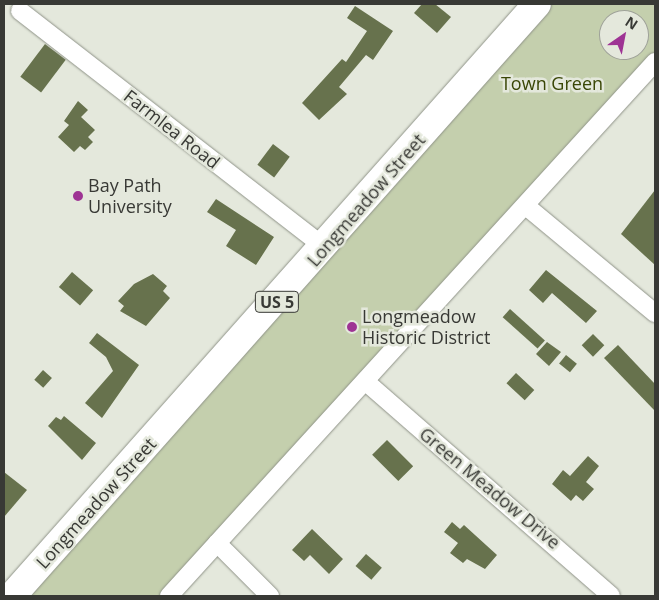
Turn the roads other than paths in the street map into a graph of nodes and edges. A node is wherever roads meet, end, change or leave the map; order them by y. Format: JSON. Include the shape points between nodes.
{"nodes":[{"id":1,"x":537,"y":4,"type":"edge"},
{"id":2,"x":20,"y":11,"type":"dead end"},
{"id":3,"x":655,"y":62,"type":"edge"},
{"id":4,"x":526,"y":206,"type":"junction"},
{"id":5,"x":325,"y":248,"type":"junction"},
{"id":6,"x":655,"y":313,"type":"edge"},
{"id":7,"x":366,"y":382,"type":"junction"},
{"id":8,"x":217,"y":543,"type":"junction"},
{"id":9,"x":12,"y":596,"type":"edge"},
{"id":10,"x":169,"y":596,"type":"edge"},
{"id":11,"x":270,"y":596,"type":"edge"},
{"id":12,"x":611,"y":596,"type":"edge"}],
"edges":[{"from":1,"to":5,"type":"main road","name":"Longmeadow Street","number":"US 5"},
{"from":2,"to":5,"type":"street","name":"Farmlea Road"},
{"from":3,"to":4,"type":"street"},
{"from":4,"to":6,"type":"street"},
{"from":4,"to":7,"type":"street"},
{"from":5,"to":9,"type":"main road","name":"Longmeadow Street","number":"US 5"},
{"from":7,"to":8,"type":"street"},
{"from":7,"to":12,"type":"street","name":"Green Meadow Drive"},
{"from":8,"to":10,"type":"street"},
{"from":8,"to":11,"type":"street"}]}
